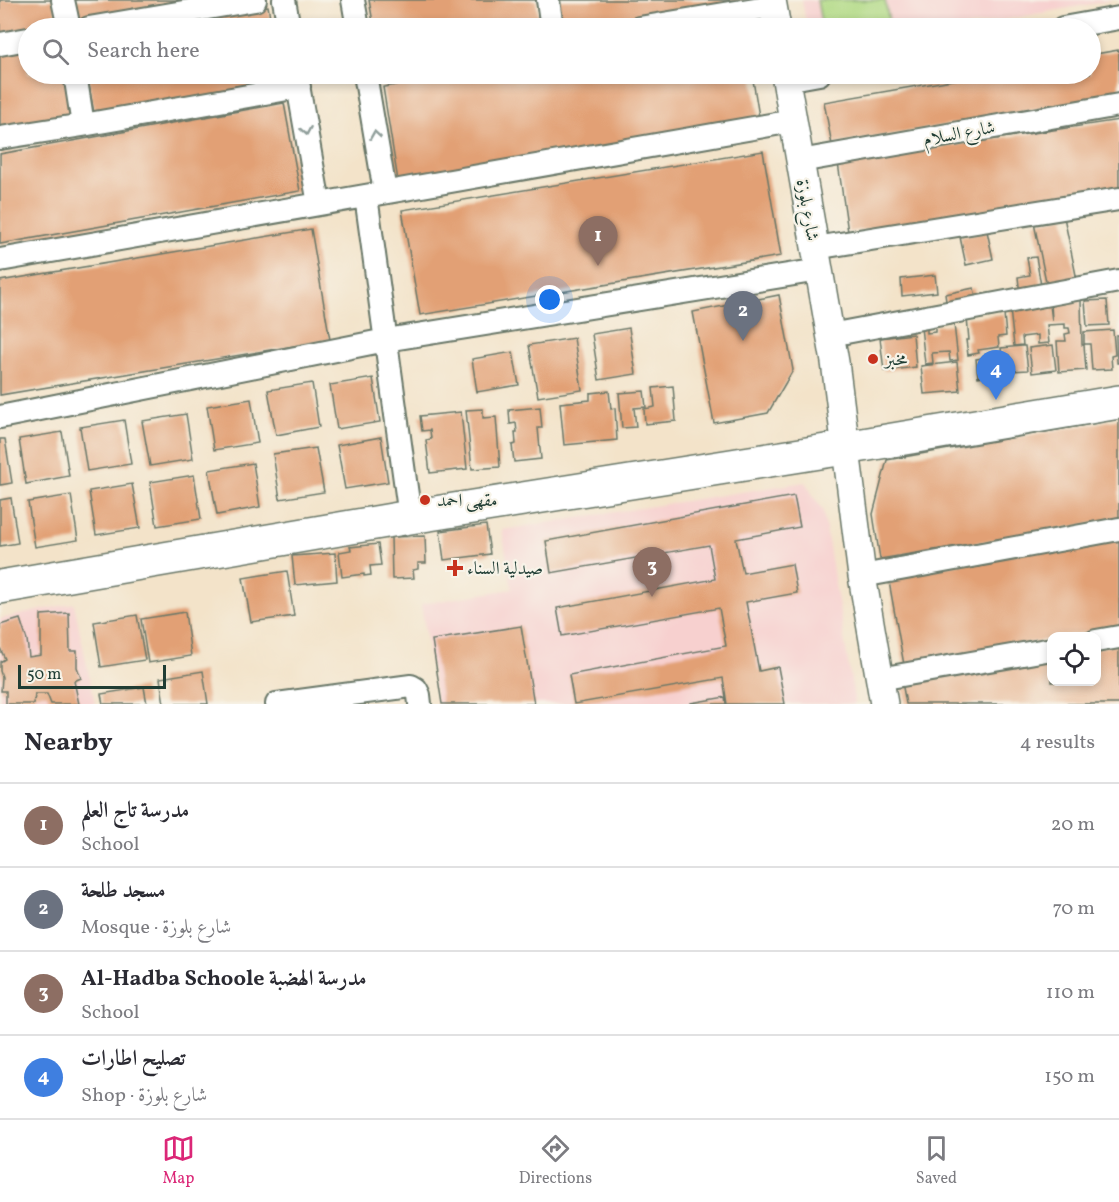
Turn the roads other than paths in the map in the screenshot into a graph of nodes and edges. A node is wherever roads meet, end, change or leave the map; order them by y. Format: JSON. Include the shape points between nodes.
{"nodes":[{"id":1,"x":63,"y":0,"type":"edge"},
{"id":2,"x":255,"y":0,"type":"edge"},
{"id":3,"x":284,"y":0,"type":"edge"},
{"id":4,"x":353,"y":0,"type":"edge"},
{"id":5,"x":548,"y":0,"type":"edge"},
{"id":6,"x":774,"y":12,"type":"edge"},
{"id":7,"x":67,"y":18,"type":"edge"},
{"id":8,"x":148,"y":18,"type":"edge"},
{"id":9,"x":287,"y":18,"type":"edge"},
{"id":10,"x":356,"y":18,"type":"edge"},
{"id":11,"x":551,"y":18,"type":"edge"},
{"id":12,"x":723,"y":18,"type":"edge"},
{"id":13,"x":1119,"y":18,"type":"edge"},
{"id":14,"x":1101,"y":21,"type":"edge"},
{"id":15,"x":18,"y":41,"type":"edge"},
{"id":16,"x":0,"y":44,"type":"edge"},
{"id":17,"x":77,"y":84,"type":"edge"},
{"id":18,"x":279,"y":84,"type":"edge"},
{"id":19,"x":299,"y":84,"type":"edge"},
{"id":20,"x":370,"y":84,"type":"edge"},
{"id":21,"x":786,"y":84,"type":"edge"},
{"id":22,"x":1119,"y":105,"type":"edge"},
{"id":23,"x":793,"y":122,"type":"junction"},
{"id":24,"x":83,"y":125,"type":"junction"},
{"id":25,"x":0,"y":138,"type":"edge"},
{"id":26,"x":800,"y":161,"type":"junction"},
{"id":27,"x":375,"y":194,"type":"junction"},
{"id":28,"x":1119,"y":199,"type":"edge"},
{"id":29,"x":319,"y":204,"type":"junction"},
{"id":30,"x":817,"y":259,"type":"junction"},
{"id":31,"x":0,"y":260,"type":"edge"},
{"id":32,"x":1119,"y":280,"type":"edge"},
{"id":33,"x":386,"y":340,"type":"junction"},
{"id":34,"x":831,"y":341,"type":"junction"},
{"id":35,"x":1119,"y":402,"type":"edge"},
{"id":36,"x":0,"y":417,"type":"edge"},
{"id":37,"x":845,"y":448,"type":"junction"},
{"id":38,"x":410,"y":517,"type":"junction"},
{"id":39,"x":1119,"y":529,"type":"edge"},
{"id":40,"x":862,"y":576,"type":"junction"},
{"id":41,"x":0,"y":587,"type":"edge"},
{"id":42,"x":1119,"y":637,"type":"edge"},
{"id":43,"x":1101,"y":640,"type":"edge"},
{"id":44,"x":1047,"y":650,"type":"edge"},
{"id":45,"x":882,"y":692,"type":"edge"},
{"id":46,"x":277,"y":704,"type":"edge"},
{"id":47,"x":420,"y":704,"type":"edge"}],
"edges":[{"from":1,"to":7,"type":"street"},
{"from":2,"to":8,"type":"street"},
{"from":3,"to":9,"type":"street"},
{"from":4,"to":10,"type":"street"},
{"from":5,"to":11,"type":"street"},
{"from":6,"to":12,"type":"street"},
{"from":13,"to":14,"type":"street"},
{"from":15,"to":16,"type":"street"},
{"from":17,"to":24,"type":"street"},
{"from":18,"to":24,"type":"street"},
{"from":19,"to":29,"type":"street","one_way":true},
{"from":27,"to":20,"type":"street","one_way":true},
{"from":21,"to":23,"type":"street","name":"شارع بلوزة"},
{"from":22,"to":26,"type":"street","name":"شارع السلام"},
{"from":23,"to":26,"type":"street","name":"شارع بلوزة"},
{"from":23,"to":27,"type":"street"},
{"from":24,"to":25,"type":"street"},
{"from":26,"to":30,"type":"street","name":"شارع بلوزة"},
{"from":27,"to":29,"type":"street"},
{"from":27,"to":33,"type":"street"},
{"from":28,"to":30,"type":"street"},
{"from":29,"to":31,"type":"street"},
{"from":30,"to":33,"type":"street"},
{"from":30,"to":34,"type":"street","name":"شارع بلوزة"},
{"from":32,"to":34,"type":"street"},
{"from":33,"to":36,"type":"street"},
{"from":33,"to":38,"type":"street"},
{"from":34,"to":37,"type":"street","name":"شارع بلوزة"},
{"from":35,"to":37,"type":"main road"},
{"from":37,"to":38,"type":"main road"},
{"from":37,"to":40,"type":"street","name":"شارع بلوزة"},
{"from":38,"to":41,"type":"main road"},
{"from":39,"to":40,"type":"street"},
{"from":40,"to":45,"type":"street","name":"شارع بلوزة"},
{"from":42,"to":43,"type":"street"},
{"from":44,"to":45,"type":"street"},
{"from":46,"to":47,"type":"street","via":[[411,686],[419,695]]}]}
